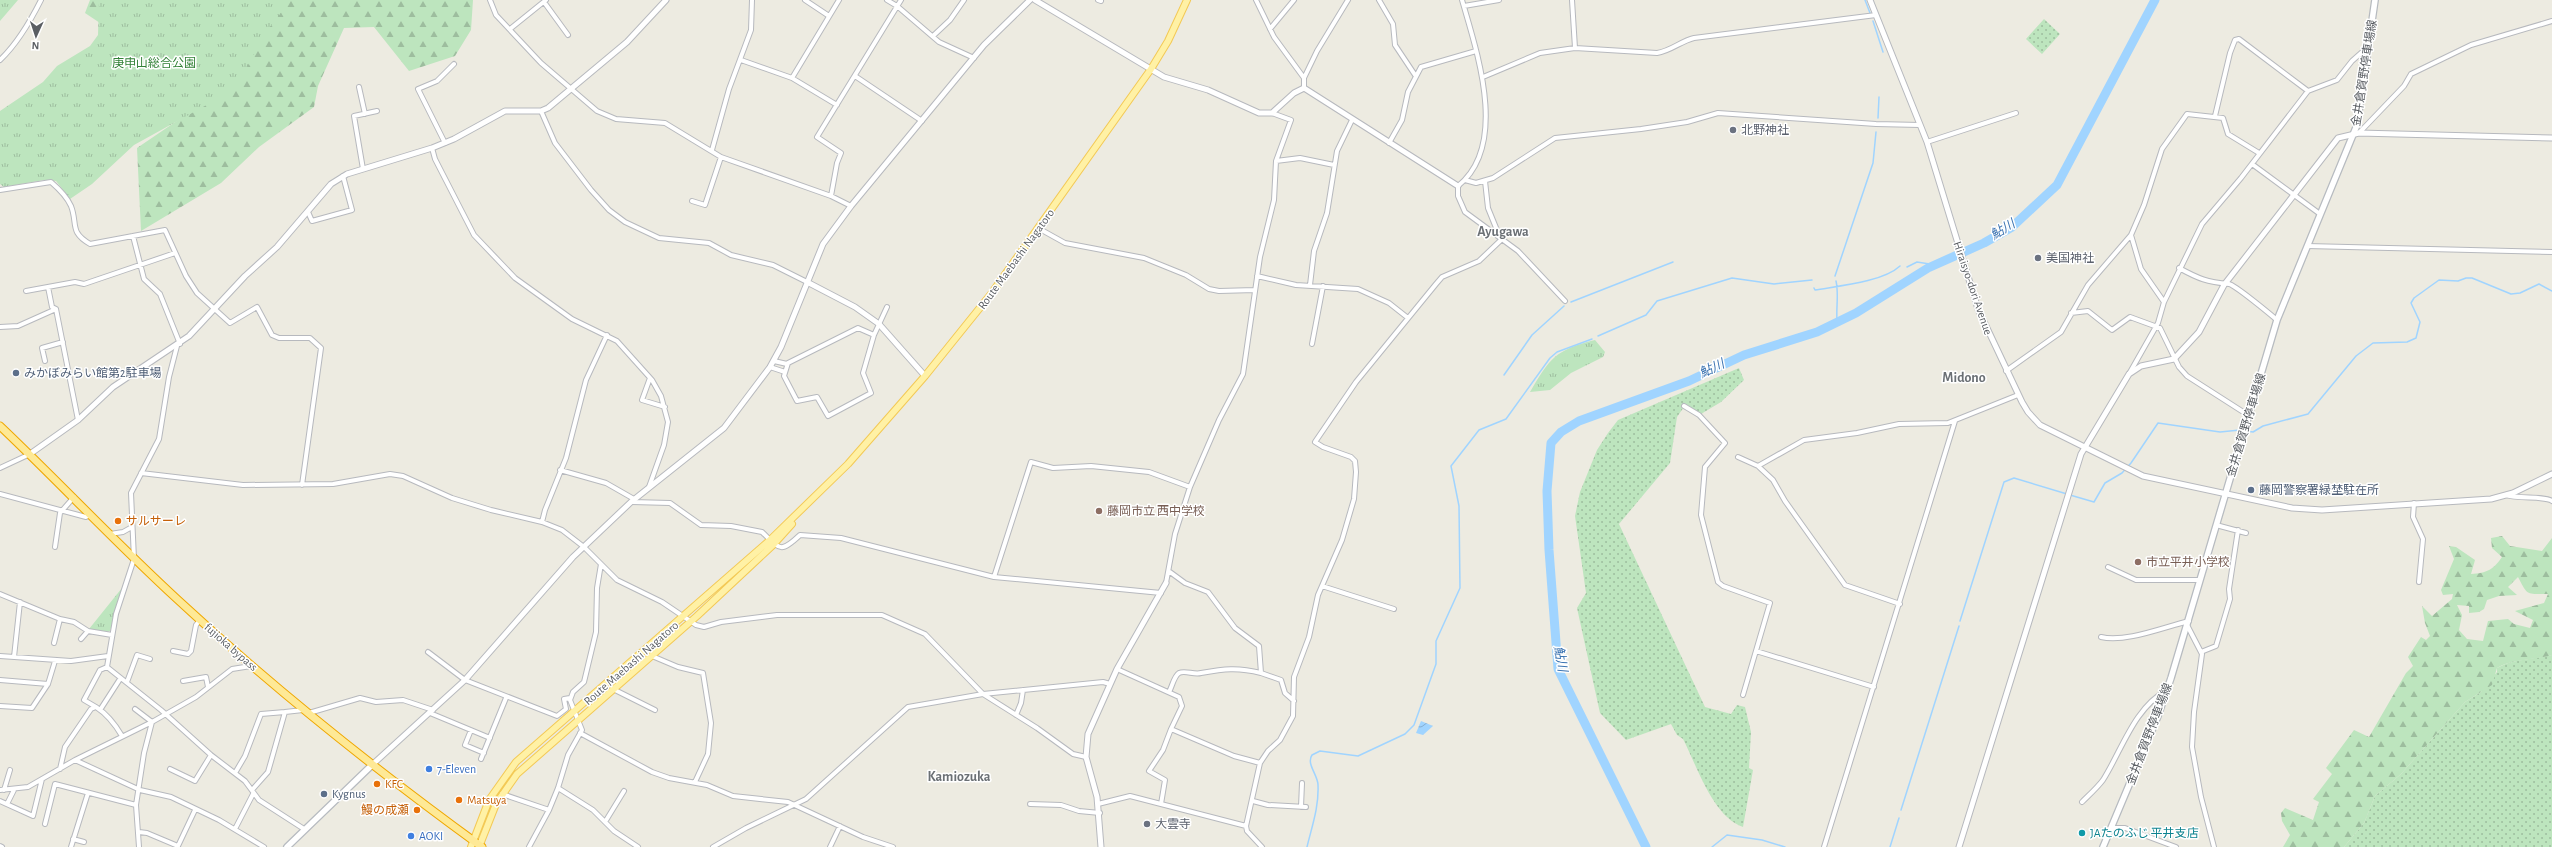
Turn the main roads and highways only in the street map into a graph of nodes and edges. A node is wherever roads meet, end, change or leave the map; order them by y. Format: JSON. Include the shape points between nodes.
{"nodes":[{"id":1,"x":1187,"y":0,"type":"edge"},
{"id":2,"x":2375,"y":0,"type":"edge"},
{"id":3,"x":0,"y":426,"type":"edge"},
{"id":4,"x":772,"y":542,"type":"junction"},
{"id":5,"x":373,"y":764,"type":"junction"},
{"id":6,"x":472,"y":844,"type":"edge"},
{"id":7,"x":286,"y":847,"type":"edge"},
{"id":8,"x":480,"y":847,"type":"edge"},
{"id":9,"x":2103,"y":847,"type":"edge"}],
"edges":[{"from":1,"to":4,"type":"main road","name":"Route Maebashi Nagatoro","via":[[1168,41],[1151,69],[976,315],[925,376]]},
{"from":2,"to":9,"type":"main road","name":"金井倉賀野停車場線","via":[[2357,134],[2320,214],[2277,320],[2167,690]]},
{"from":3,"to":5,"type":"highway","name":"fujioka bypass","via":[[134,559],[200,620],[252,666]]},
{"from":4,"to":6,"type":"main road","name":"Route Maebashi Nagatoro","via":[[510,768],[489,800]]},
{"from":4,"to":8,"type":"main road","name":"Route Maebashi Nagatoro","via":[[691,621],[517,774],[502,794]]},
{"from":5,"to":6,"type":"highway","name":"fujioka bypass"},
{"from":5,"to":7,"type":"main road"},
{"from":6,"to":8,"type":"highway","name":"fujioka bypass"}]}
